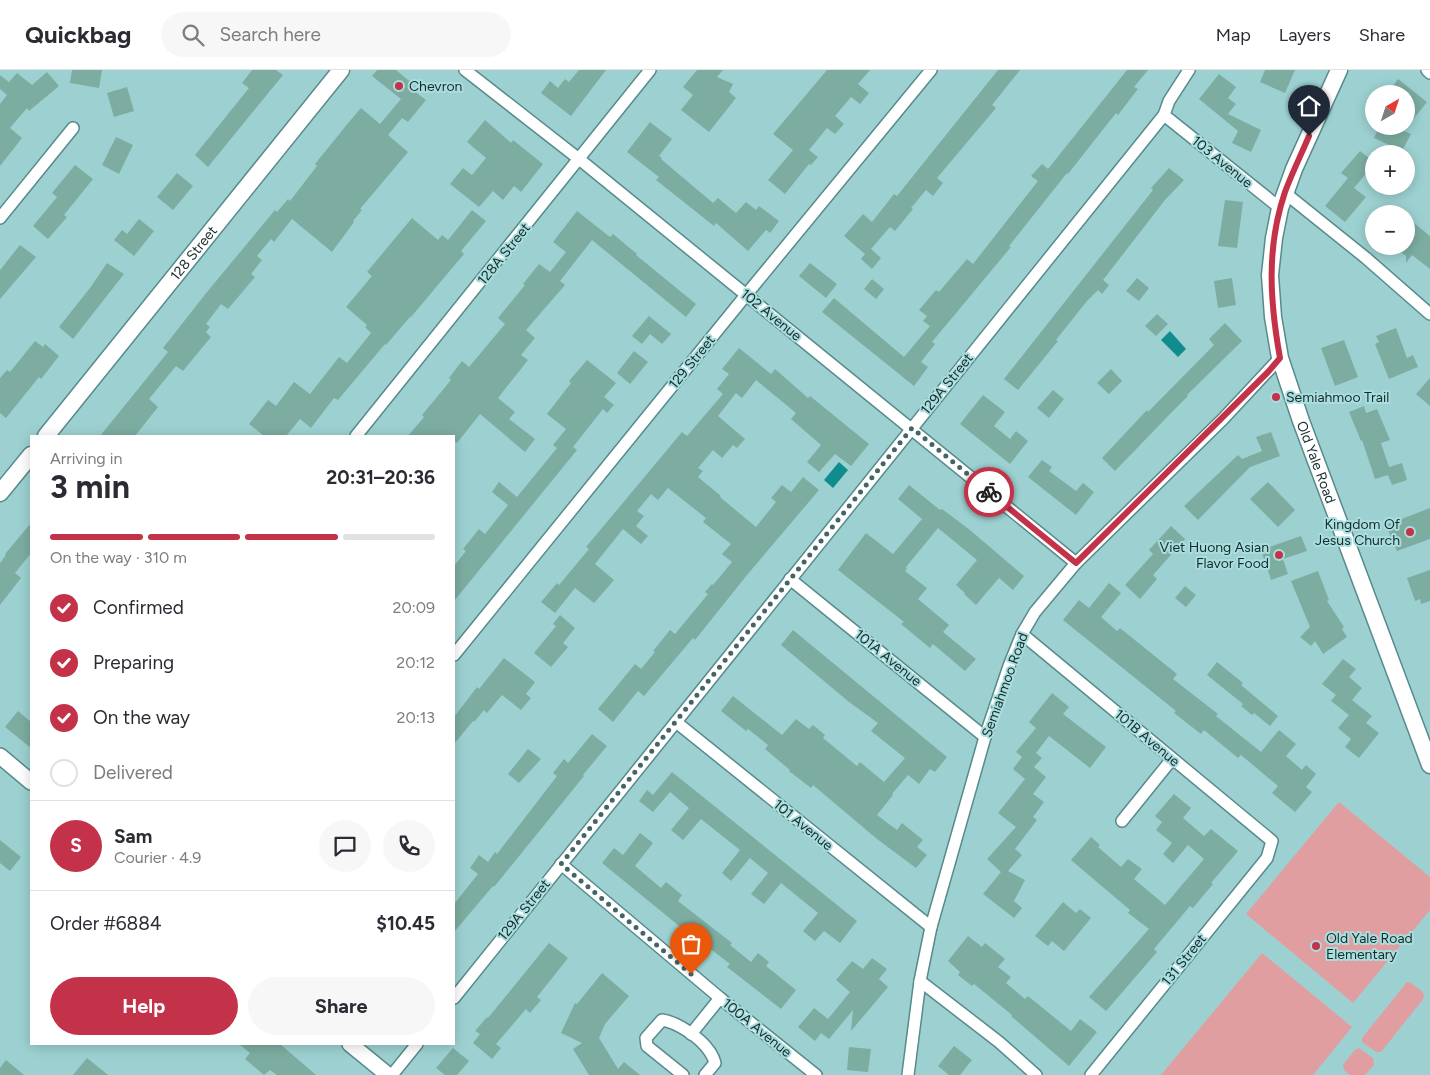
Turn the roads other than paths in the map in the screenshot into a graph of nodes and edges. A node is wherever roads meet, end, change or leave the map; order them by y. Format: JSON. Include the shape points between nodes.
{"nodes":[{"id":1,"x":341,"y":70,"type":"edge"},
{"id":2,"x":465,"y":70,"type":"edge"},
{"id":3,"x":650,"y":70,"type":"edge"},
{"id":4,"x":931,"y":70,"type":"edge"},
{"id":5,"x":1189,"y":70,"type":"edge"},
{"id":6,"x":1339,"y":70,"type":"edge"},
{"id":7,"x":1427,"y":70,"type":"edge"},
{"id":8,"x":1430,"y":73,"type":"edge"},
{"id":9,"x":1164,"y":114,"type":"junction"},
{"id":10,"x":73,"y":128,"type":"dead end"},
{"id":11,"x":579,"y":160,"type":"junction"},
{"id":12,"x":1283,"y":201,"type":"junction"},
{"id":13,"x":0,"y":218,"type":"edge"},
{"id":14,"x":746,"y":295,"type":"junction"},
{"id":15,"x":1430,"y":314,"type":"edge"},
{"id":16,"x":1280,"y":358,"type":"junction"},
{"id":17,"x":912,"y":428,"type":"junction"},
{"id":18,"x":47,"y":435,"type":"edge"},
{"id":19,"x":357,"y":435,"type":"edge"},
{"id":20,"x":30,"y":455,"type":"edge"},
{"id":21,"x":0,"y":494,"type":"edge"},
{"id":22,"x":1076,"y":563,"type":"junction"},
{"id":23,"x":790,"y":579,"type":"junction"},
{"id":24,"x":1022,"y":634,"type":"junction"},
{"id":25,"x":455,"y":655,"type":"edge"},
{"id":26,"x":676,"y":722,"type":"junction"},
{"id":27,"x":985,"y":737,"type":"junction"},
{"id":28,"x":0,"y":756,"type":"edge"},
{"id":29,"x":1172,"y":759,"type":"junction"},
{"id":30,"x":1430,"y":765,"type":"edge"},
{"id":31,"x":30,"y":781,"type":"edge"},
{"id":32,"x":1122,"y":821,"type":"dead end"},
{"id":33,"x":1272,"y":841,"type":"joint"},
{"id":34,"x":561,"y":864,"type":"junction"},
{"id":35,"x":931,"y":928,"type":"junction"},
{"id":36,"x":920,"y":981,"type":"junction"},
{"id":37,"x":455,"y":997,"type":"edge"},
{"id":38,"x":720,"y":998,"type":"junction"},
{"id":39,"x":691,"y":1034,"type":"junction"},
{"id":40,"x":351,"y":1045,"type":"edge"},
{"id":41,"x":416,"y":1045,"type":"edge"},
{"id":42,"x":390,"y":1075,"type":"edge"},
{"id":43,"x":683,"y":1075,"type":"edge"},
{"id":44,"x":705,"y":1075,"type":"edge"},
{"id":45,"x":816,"y":1075,"type":"edge"},
{"id":46,"x":908,"y":1075,"type":"edge"},
{"id":47,"x":1036,"y":1075,"type":"edge"},
{"id":48,"x":1091,"y":1075,"type":"edge"}],
"edges":[{"from":1,"to":18,"type":"main road","name":"128 Street"},
{"from":2,"to":11,"type":"street","name":"102 Avenue"},
{"from":3,"to":11,"type":"street","name":"128A Street"},
{"from":4,"to":14,"type":"street","name":"129 Street"},
{"from":5,"to":9,"type":"street","name":"129A Street"},
{"from":6,"to":12,"type":"main road","name":"Old Yale Road"},
{"from":7,"to":8,"type":"street"},
{"from":9,"to":12,"type":"street","name":"103 Avenue"},
{"from":9,"to":17,"type":"street","name":"129A Street"},
{"from":10,"to":13,"type":"street"},
{"from":11,"to":14,"type":"street","name":"102 Avenue"},
{"from":11,"to":19,"type":"street","name":"128A Street"},
{"from":12,"to":15,"type":"street","name":"103 Avenue","via":[[1366,258]]},
{"from":12,"to":16,"type":"main road","name":"Old Yale Road","via":[[1270,275],[1272,317]]},
{"from":14,"to":17,"type":"street","name":"102 Avenue"},
{"from":14,"to":25,"type":"street","name":"129 Street"},
{"from":16,"to":22,"type":"street","name":"Semiahmoo Road","via":[[1223,419]]},
{"from":16,"to":30,"type":"main road","name":"Old Yale Road"},
{"from":17,"to":22,"type":"street","name":"102 Avenue"},
{"from":17,"to":23,"type":"street","name":"129A Street"},
{"from":20,"to":21,"type":"main road"},
{"from":22,"to":24,"type":"street","name":"Semiahmoo Road","via":[[1035,612]]},
{"from":23,"to":26,"type":"street","name":"129A Street"},
{"from":23,"to":27,"type":"street","name":"101A Avenue"},
{"from":24,"to":27,"type":"street","name":"Semiahmoo Road"},
{"from":24,"to":29,"type":"street","name":"101B Avenue"},
{"from":26,"to":34,"type":"street","name":"129A Street"},
{"from":26,"to":35,"type":"street","name":"101 Avenue"},
{"from":27,"to":35,"type":"street","name":"Semiahmoo Road"},
{"from":28,"to":31,"type":"street"},
{"from":29,"to":32,"type":"street"},
{"from":29,"to":33,"type":"street","name":"101B Avenue"},
{"from":33,"to":48,"type":"street","name":"131 Street","via":[[1267,858]]},
{"from":34,"to":37,"type":"street","name":"129A Street"},
{"from":34,"to":38,"type":"street","name":"100A Avenue"},
{"from":35,"to":36,"type":"street","name":"Semiahmoo Road"},
{"from":36,"to":46,"type":"street","name":"Semiahmoo Road"},
{"from":36,"to":47,"type":"street"},
{"from":38,"to":39,"type":"street"},
{"from":38,"to":45,"type":"street","name":"100A Avenue"},
{"from":39,"to":43,"type":"street","via":[[672,1022],[662,1020],[646,1038],[647,1046]]},
{"from":39,"to":44,"type":"street","via":[[710,1051],[715,1063]]},
{"from":40,"to":42,"type":"street"},
{"from":41,"to":42,"type":"street"}]}
